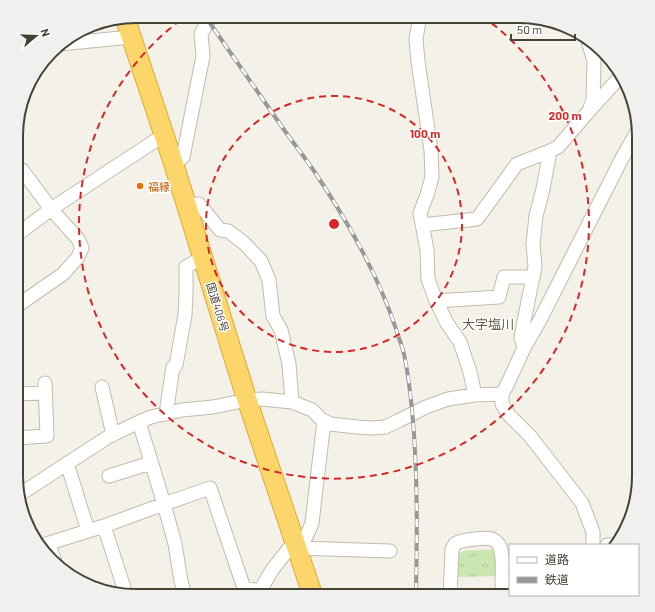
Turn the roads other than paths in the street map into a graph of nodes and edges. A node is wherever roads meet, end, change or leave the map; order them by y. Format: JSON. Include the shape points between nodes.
{"nodes":[{"id":1,"x":207,"y":23,"type":"edge"},
{"id":2,"x":419,"y":23,"type":"edge"},
{"id":3,"x":127,"y":24,"type":"edge"},
{"id":4,"x":131,"y":37,"type":"junction"},
{"id":5,"x":72,"y":43,"type":"edge"},
{"id":6,"x":590,"y":48,"type":"edge"},
{"id":7,"x":617,"y":80,"type":"edge"},
{"id":8,"x":589,"y":111,"type":"junction"},
{"id":9,"x":164,"y":136,"type":"junction"},
{"id":10,"x":632,"y":140,"type":"edge"},
{"id":11,"x":550,"y":151,"type":"junction"},
{"id":12,"x":174,"y":165,"type":"junction"},
{"id":13,"x":23,"y":171,"type":"edge"},
{"id":14,"x":186,"y":205,"type":"junction"},
{"id":15,"x":51,"y":209,"type":"junction"},
{"id":16,"x":422,"y":225,"type":"junction"},
{"id":17,"x":23,"y":230,"type":"edge"},
{"id":18,"x":202,"y":257,"type":"junction"},
{"id":19,"x":533,"y":276,"type":"junction"},
{"id":20,"x":436,"y":301,"type":"junction"},
{"id":21,"x":23,"y":302,"type":"edge"},
{"id":22,"x":524,"y":348,"type":"junction"},
{"id":23,"x":102,"y":387,"type":"dead end"},
{"id":24,"x":23,"y":393,"type":"edge"},
{"id":25,"x":502,"y":394,"type":"junction"},
{"id":26,"x":475,"y":395,"type":"junction"},
{"id":27,"x":247,"y":400,"type":"junction"},
{"id":28,"x":292,"y":402,"type":"junction"},
{"id":29,"x":166,"y":414,"type":"junction"},
{"id":30,"x":324,"y":420,"type":"junction"},
{"id":31,"x":139,"y":422,"type":"junction"},
{"id":32,"x":113,"y":435,"type":"junction"},
{"id":33,"x":23,"y":438,"type":"edge"},
{"id":34,"x":67,"y":463,"type":"junction"},
{"id":35,"x":151,"y":463,"type":"junction"},
{"id":36,"x":109,"y":476,"type":"dead end"},
{"id":37,"x":24,"y":491,"type":"edge"},
{"id":38,"x":164,"y":504,"type":"junction"},
{"id":39,"x":104,"y":526,"type":"junction"},
{"id":40,"x":88,"y":531,"type":"junction"},
{"id":41,"x":593,"y":544,"type":"edge"},
{"id":42,"x":47,"y":545,"type":"edge"},
{"id":43,"x":296,"y":545,"type":"junction"},
{"id":44,"x":390,"y":552,"type":"dead end"},
{"id":45,"x":506,"y":582,"type":"edge"},
{"id":46,"x":124,"y":588,"type":"edge"},
{"id":47,"x":183,"y":589,"type":"edge"},
{"id":48,"x":247,"y":589,"type":"edge"},
{"id":49,"x":262,"y":589,"type":"edge"},
{"id":50,"x":311,"y":589,"type":"edge"},
{"id":51,"x":450,"y":589,"type":"edge"}],
"edges":[{"from":1,"to":12,"type":"street","via":[[201,34],[203,56],[183,157]]},
{"from":2,"to":16,"type":"street","via":[[416,39],[418,62],[432,164],[432,177],[420,213]]},
{"from":3,"to":4,"type":"highway","name":"国道406号"},
{"from":4,"to":5,"type":"street"},
{"from":4,"to":9,"type":"highway","name":"国道406号"},
{"from":6,"to":8,"type":"street","via":[[594,61],[593,100]]},
{"from":7,"to":8,"type":"street"},
{"from":8,"to":11,"type":"street","via":[[558,147]]},
{"from":9,"to":12,"type":"highway","name":"国道406号"},
{"from":9,"to":15,"type":"street"},
{"from":10,"to":22,"type":"street"},
{"from":11,"to":16,"type":"street","via":[[517,164],[477,218]]},
{"from":11,"to":19,"type":"street","via":[[536,216]]},
{"from":12,"to":14,"type":"highway","name":"国道406号"},
{"from":13,"to":15,"type":"street"},
{"from":14,"to":18,"type":"highway","name":"国道406号"},
{"from":14,"to":28,"type":"street","via":[[199,204],[220,230],[228,232],[244,243],[261,261],[269,280],[274,316],[282,330],[289,364]]},
{"from":15,"to":17,"type":"street"},
{"from":15,"to":21,"type":"street","via":[[82,248],[78,257],[63,274]]},
{"from":16,"to":20,"type":"street","via":[[427,250],[428,278]]},
{"from":18,"to":27,"type":"highway","name":"国道406号"},
{"from":18,"to":29,"type":"street","via":[[186,266],[185,315],[176,365],[172,367]]},
{"from":19,"to":20,"type":"street","via":[[504,277],[499,297]]},
{"from":19,"to":22,"type":"street","via":[[521,338]]},
{"from":20,"to":26,"type":"street","via":[[460,342]]},
{"from":22,"to":25,"type":"street"},
{"from":23,"to":32,"type":"street"},
{"from":24,"to":33,"type":"street","via":[[45,388],[47,436]]},
{"from":25,"to":26,"type":"street"},
{"from":25,"to":41,"type":"street","via":[[502,404],[509,415],[530,436],[582,503],[593,532]]},
{"from":26,"to":30,"type":"street","via":[[448,399],[384,427],[330,424]]},
{"from":27,"to":28,"type":"street"},
{"from":27,"to":29,"type":"street"},
{"from":27,"to":43,"type":"highway","name":"国道406号"},
{"from":28,"to":30,"type":"street","via":[[312,410]]},
{"from":29,"to":31,"type":"street"},
{"from":30,"to":43,"type":"street","via":[[312,523],[306,537]]},
{"from":31,"to":32,"type":"street"},
{"from":31,"to":35,"type":"street"},
{"from":32,"to":34,"type":"street"},
{"from":34,"to":37,"type":"street"},
{"from":34,"to":40,"type":"street"},
{"from":35,"to":36,"type":"street"},
{"from":35,"to":38,"type":"street"},
{"from":38,"to":39,"type":"street"},
{"from":38,"to":47,"type":"street"},
{"from":38,"to":48,"type":"street","via":[[210,488],[244,588]]},
{"from":39,"to":40,"type":"street"},
{"from":39,"to":46,"type":"street"},
{"from":40,"to":42,"type":"street"},
{"from":43,"to":44,"type":"street"},
{"from":43,"to":49,"type":"street","via":[[272,570]]},
{"from":43,"to":50,"type":"highway","name":"国道406号"},
{"from":45,"to":51,"type":"street","via":[[498,543],[492,539],[472,540],[454,544]]}]}
